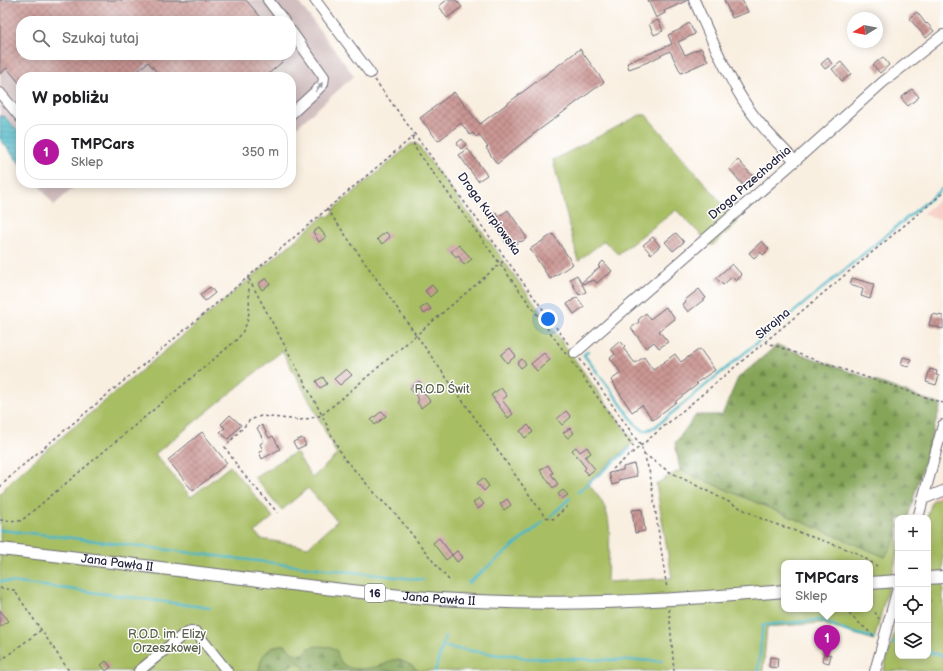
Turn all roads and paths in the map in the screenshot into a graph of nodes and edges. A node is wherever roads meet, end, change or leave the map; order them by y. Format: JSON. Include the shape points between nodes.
{"nodes":[{"id":1,"x":268,"y":0,"type":"edge"},
{"id":2,"x":315,"y":0,"type":"edge"},
{"id":3,"x":694,"y":0,"type":"edge"},
{"id":4,"x":280,"y":16,"type":"edge"},
{"id":5,"x":943,"y":35,"type":"edge"},
{"id":6,"x":296,"y":38,"type":"edge"},
{"id":7,"x":370,"y":73,"type":"joint"},
{"id":8,"x":0,"y":93,"type":"edge"},
{"id":9,"x":296,"y":109,"type":"edge"},
{"id":10,"x":16,"y":112,"type":"edge"},
{"id":11,"x":415,"y":135,"type":"junction"},
{"id":12,"x":412,"y":137,"type":"junction"},
{"id":13,"x":795,"y":161,"type":"junction"},
{"id":14,"x":943,"y":193,"type":"edge"},
{"id":15,"x":327,"y":209,"type":"junction"},
{"id":16,"x":506,"y":259,"type":"junction"},
{"id":17,"x":500,"y":264,"type":"junction"},
{"id":18,"x":248,"y":277,"type":"junction"},
{"id":19,"x":416,"y":334,"type":"junction"},
{"id":20,"x":765,"y":342,"type":"junction"},
{"id":21,"x":570,"y":356,"type":"junction"},
{"id":22,"x":943,"y":403,"type":"edge"},
{"id":23,"x":322,"y":414,"type":"junction"},
{"id":24,"x":943,"y":425,"type":"edge"},
{"id":25,"x":941,"y":437,"type":"edge"},
{"id":26,"x":641,"y":446,"type":"junction"},
{"id":27,"x":636,"y":449,"type":"junction"},
{"id":28,"x":644,"y":454,"type":"junction"},
{"id":29,"x":613,"y":469,"type":"dead end"},
{"id":30,"x":0,"y":487,"type":"edge"},
{"id":31,"x":943,"y":491,"type":"edge"},
{"id":32,"x":923,"y":499,"type":"junction"},
{"id":33,"x":568,"y":506,"type":"dead end"},
{"id":34,"x":278,"y":513,"type":"dead end"},
{"id":35,"x":919,"y":515,"type":"edge"},
{"id":36,"x":0,"y":520,"type":"edge"},
{"id":37,"x":0,"y":548,"type":"edge"},
{"id":38,"x":867,"y":560,"type":"edge"},
{"id":39,"x":873,"y":564,"type":"edge"},
{"id":40,"x":876,"y":566,"type":"dead end"},
{"id":41,"x":943,"y":577,"type":"edge"},
{"id":42,"x":931,"y":578,"type":"edge"},
{"id":43,"x":449,"y":580,"type":"dead end"},
{"id":44,"x":895,"y":581,"type":"edge"},
{"id":45,"x":873,"y":584,"type":"edge"},
{"id":46,"x":667,"y":587,"type":"dead end"},
{"id":47,"x":0,"y":588,"type":"edge"},
{"id":48,"x":781,"y":591,"type":"edge"},
{"id":49,"x":895,"y":599,"type":"edge"},
{"id":50,"x":850,"y":614,"type":"dead end"},
{"id":51,"x":670,"y":627,"type":"dead end"},
{"id":52,"x":41,"y":630,"type":"junction"},
{"id":53,"x":876,"y":638,"type":"dead end"},
{"id":54,"x":0,"y":661,"type":"edge"},
{"id":55,"x":69,"y":671,"type":"edge"},
{"id":56,"x":139,"y":671,"type":"edge"},
{"id":57,"x":227,"y":671,"type":"edge"},
{"id":58,"x":674,"y":671,"type":"edge"},
{"id":59,"x":875,"y":671,"type":"edge"}],
"edges":[{"from":1,"to":4,"type":"street"},
{"from":2,"to":7,"type":"street"},
{"from":3,"to":13,"type":"street","via":[[744,101]]},
{"from":5,"to":13,"type":"street","name":"Droga Przechodnia","via":[[883,82]]},
{"from":9,"to":6,"type":"street","one_way":true,"via":[[323,84],[324,76]]},
{"from":7,"to":11,"type":"path","name":"Droga Kurpiowska"},
{"from":8,"to":10,"type":"street"},
{"from":11,"to":12,"type":"path"},
{"from":11,"to":16,"type":"path","name":"Droga Kurpiowska"},
{"from":12,"to":15,"type":"path"},
{"from":12,"to":17,"type":"path","via":[[415,148]]},
{"from":13,"to":21,"type":"street","name":"Droga Przechodnia"},
{"from":14,"to":20,"type":"path","name":"Skrajna"},
{"from":15,"to":18,"type":"path"},
{"from":15,"to":19,"type":"path"},
{"from":16,"to":17,"type":"path"},
{"from":16,"to":21,"type":"path","name":"Droga Kurpiowska"},
{"from":17,"to":19,"type":"path"},
{"from":17,"to":21,"type":"path"},
{"from":18,"to":23,"type":"path"},
{"from":18,"to":30,"type":"path"},
{"from":18,"to":36,"type":"path","via":[[247,324],[233,343],[21,521]]},
{"from":19,"to":23,"type":"path"},
{"from":19,"to":33,"type":"path","via":[[545,517],[553,519]]},
{"from":20,"to":22,"type":"path"},
{"from":20,"to":26,"type":"path","name":"Skrajna"},
{"from":21,"to":26,"type":"path","name":"Droga Kurpiowska"},
{"from":21,"to":27,"type":"path"},
{"from":23,"to":34,"type":"path","via":[[300,420],[261,416],[250,420],[225,447],[240,470]]},
{"from":23,"to":43,"type":"path","via":[[343,458],[395,513]]},
{"from":24,"to":25,"type":"street"},
{"from":25,"to":32,"type":"street"},
{"from":26,"to":27,"type":"path","name":"Skrajna"},
{"from":26,"to":28,"type":"path","name":"Droga Kurpiowska"},
{"from":27,"to":29,"type":"path","name":"Skrajna"},
{"from":28,"to":38,"type":"path","via":[[668,471],[764,520],[855,552]]},
{"from":28,"to":46,"type":"path","name":"Droga Kurpiowska","via":[[650,474]]},
{"from":31,"to":32,"type":"street"},
{"from":32,"to":35,"type":"street"},
{"from":37,"to":48,"type":"main road","name":"Jana Pawła II","number":"16","via":[[314,587],[441,599],[567,603],[689,599]]},
{"from":39,"to":40,"type":"path"},
{"from":41,"to":42,"type":"main road"},
{"from":44,"to":45,"type":"main road"},
{"from":47,"to":52,"type":"path","via":[[14,590]]},
{"from":49,"to":59,"type":"street"},
{"from":50,"to":53,"type":"path"},
{"from":51,"to":58,"type":"path"},
{"from":52,"to":54,"type":"path"},
{"from":52,"to":55,"type":"path"},
{"from":56,"to":57,"type":"street","via":[[183,635],[196,632]]}]}
